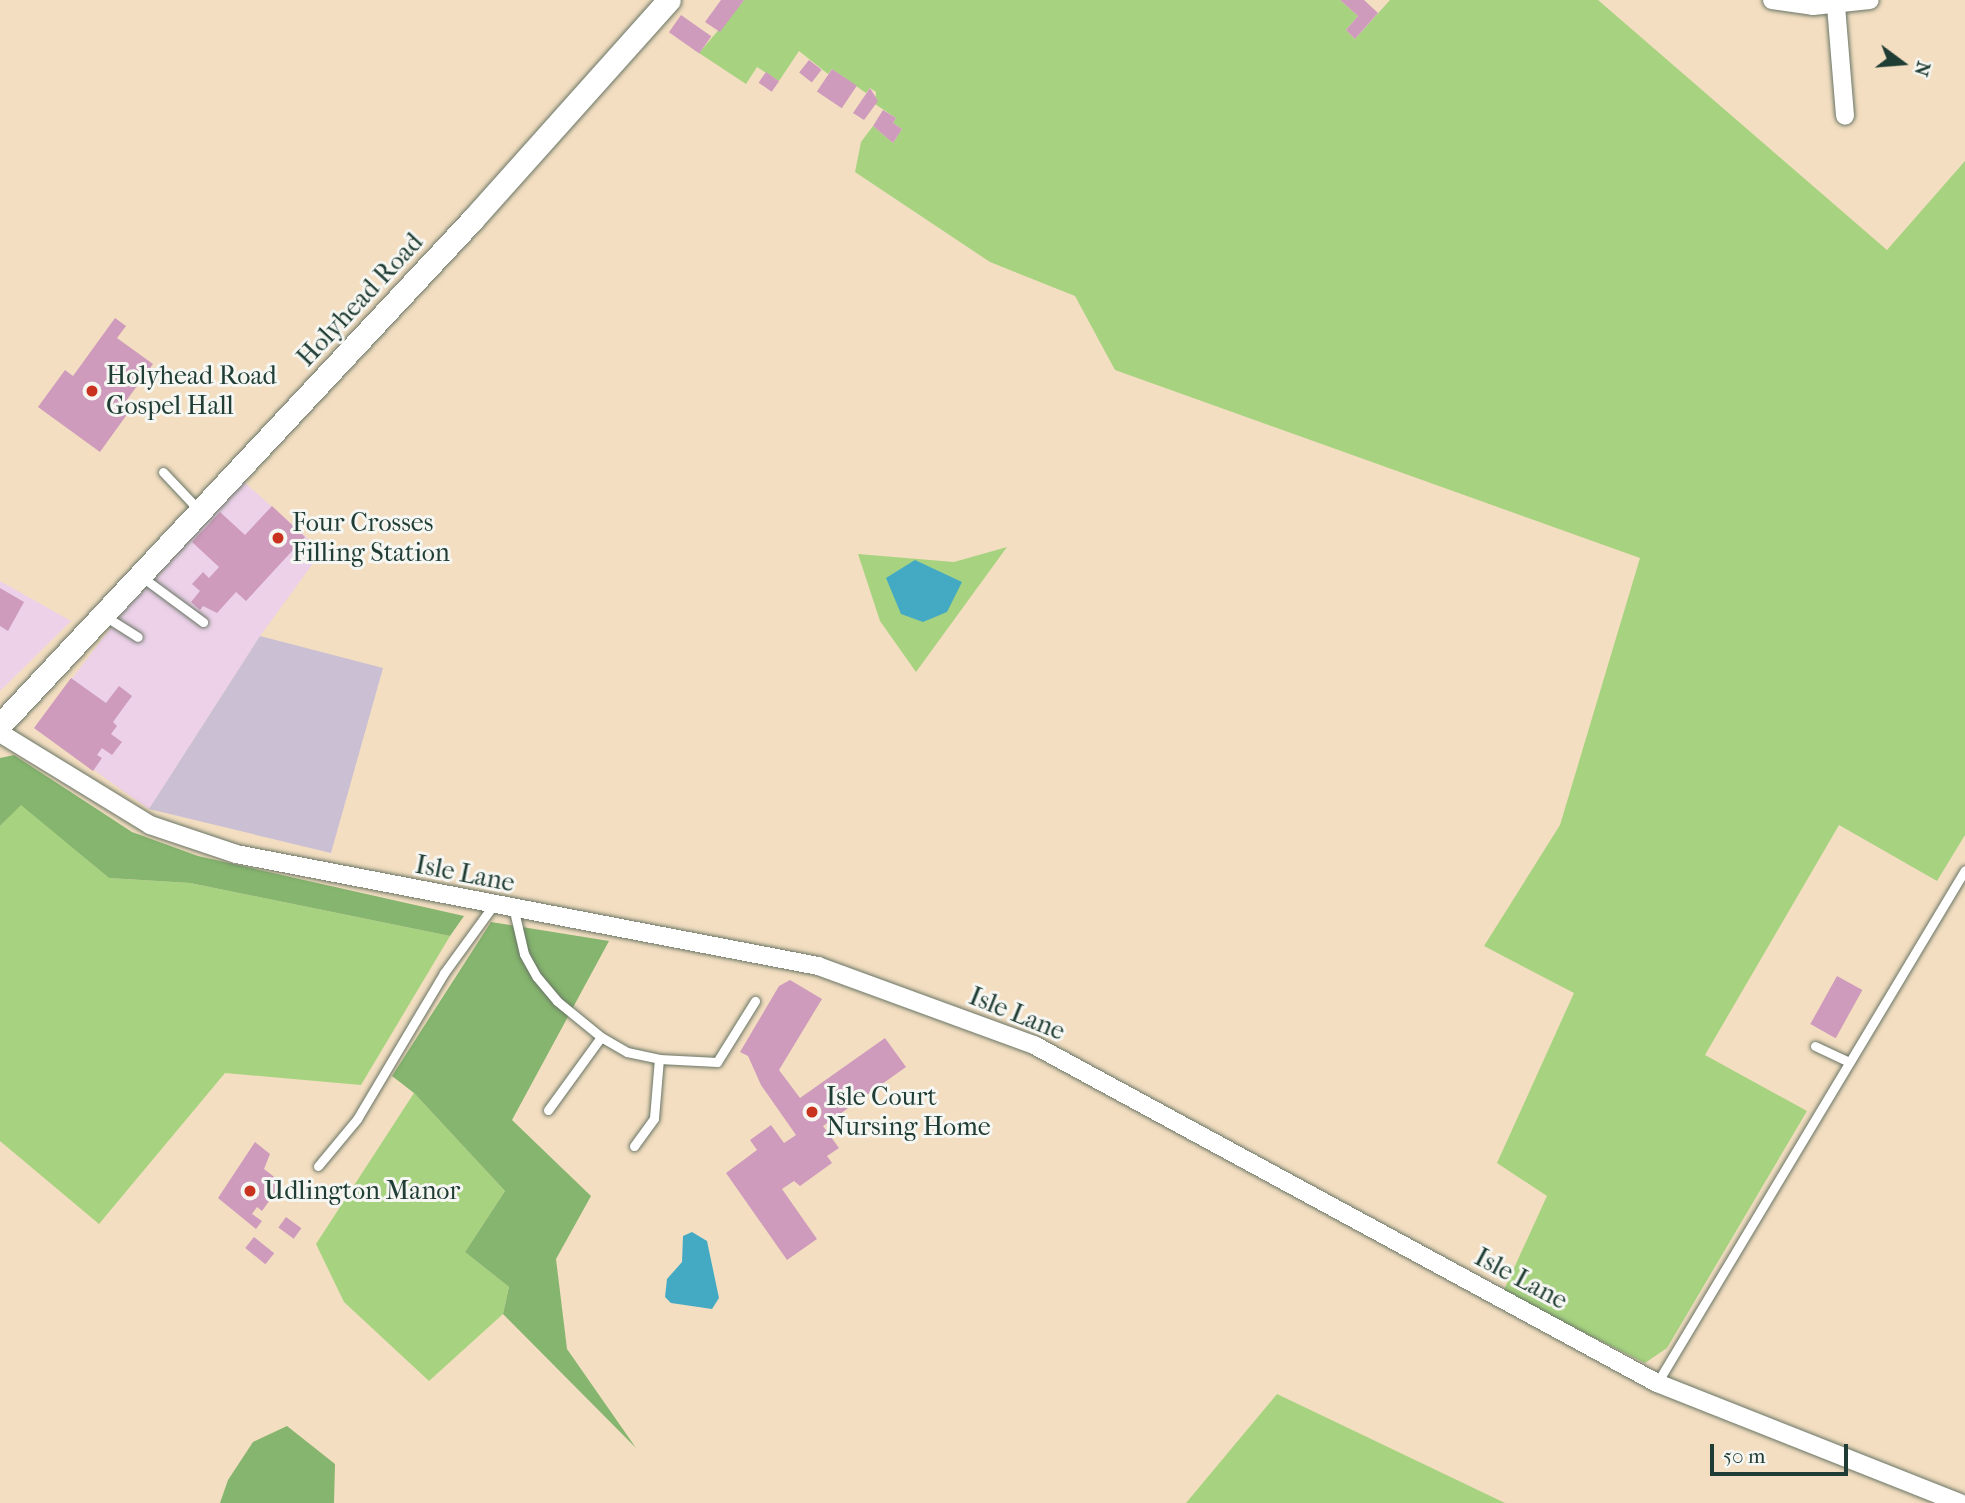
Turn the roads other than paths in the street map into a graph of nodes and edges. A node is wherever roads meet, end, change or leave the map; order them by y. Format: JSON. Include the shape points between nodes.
{"nodes":[{"id":1,"x":668,"y":0,"type":"edge"},
{"id":2,"x":1772,"y":0,"type":"edge"},
{"id":3,"x":1870,"y":0,"type":"edge"},
{"id":4,"x":1836,"y":6,"type":"junction"},
{"id":5,"x":1845,"y":116,"type":"dead end"},
{"id":6,"x":163,"y":472,"type":"dead end"},
{"id":7,"x":201,"y":512,"type":"junction"},
{"id":8,"x":140,"y":576,"type":"junction"},
{"id":9,"x":102,"y":614,"type":"junction"},
{"id":10,"x":203,"y":622,"type":"dead end"},
{"id":11,"x":138,"y":637,"type":"dead end"},
{"id":12,"x":0,"y":725,"type":"edge"},
{"id":13,"x":0,"y":733,"type":"edge"},
{"id":14,"x":1965,"y":870,"type":"edge"},
{"id":15,"x":492,"y":907,"type":"junction"},
{"id":16,"x":514,"y":911,"type":"junction"},
{"id":17,"x":755,"y":1001,"type":"dead end"},
{"id":18,"x":601,"y":1037,"type":"junction"},
{"id":19,"x":1815,"y":1046,"type":"dead end"},
{"id":20,"x":659,"y":1059,"type":"junction"},
{"id":21,"x":1849,"y":1062,"type":"junction"},
{"id":22,"x":548,"y":1110,"type":"dead end"},
{"id":23,"x":634,"y":1146,"type":"dead end"},
{"id":24,"x":318,"y":1166,"type":"dead end"},
{"id":25,"x":1657,"y":1382,"type":"junction"},
{"id":26,"x":1929,"y":1497,"type":"edge"},
{"id":27,"x":1960,"y":1503,"type":"edge"}],
"edges":[{"from":1,"to":7,"type":"main road","name":"Holyhead Road"},
{"from":2,"to":4,"type":"street"},
{"from":3,"to":4,"type":"street"},
{"from":4,"to":5,"type":"street"},
{"from":6,"to":7,"type":"lane"},
{"from":7,"to":8,"type":"main road","name":"Holyhead Road"},
{"from":8,"to":9,"type":"main road","name":"Holyhead Road"},
{"from":8,"to":10,"type":"lane"},
{"from":9,"to":11,"type":"lane"},
{"from":9,"to":12,"type":"main road","name":"Holyhead Road"},
{"from":13,"to":15,"type":"street","name":"Isle Lane","via":[[150,825],[236,854]]},
{"from":14,"to":21,"type":"lane"},
{"from":15,"to":16,"type":"street","name":"Isle Lane"},
{"from":15,"to":24,"type":"lane","via":[[444,974],[356,1119]]},
{"from":16,"to":18,"type":"lane","via":[[524,954],[537,977],[557,1001]]},
{"from":16,"to":25,"type":"street","name":"Isle Lane","via":[[818,966],[1034,1045]]},
{"from":17,"to":20,"type":"lane","via":[[717,1062]]},
{"from":18,"to":20,"type":"lane","via":[[627,1052]]},
{"from":18,"to":22,"type":"lane"},
{"from":19,"to":21,"type":"lane"},
{"from":20,"to":23,"type":"lane","via":[[654,1118]]},
{"from":21,"to":25,"type":"lane"},
{"from":25,"to":26,"type":"street","name":"Isle Lane"},
{"from":26,"to":27,"type":"street","name":"Isle Lane"}]}
